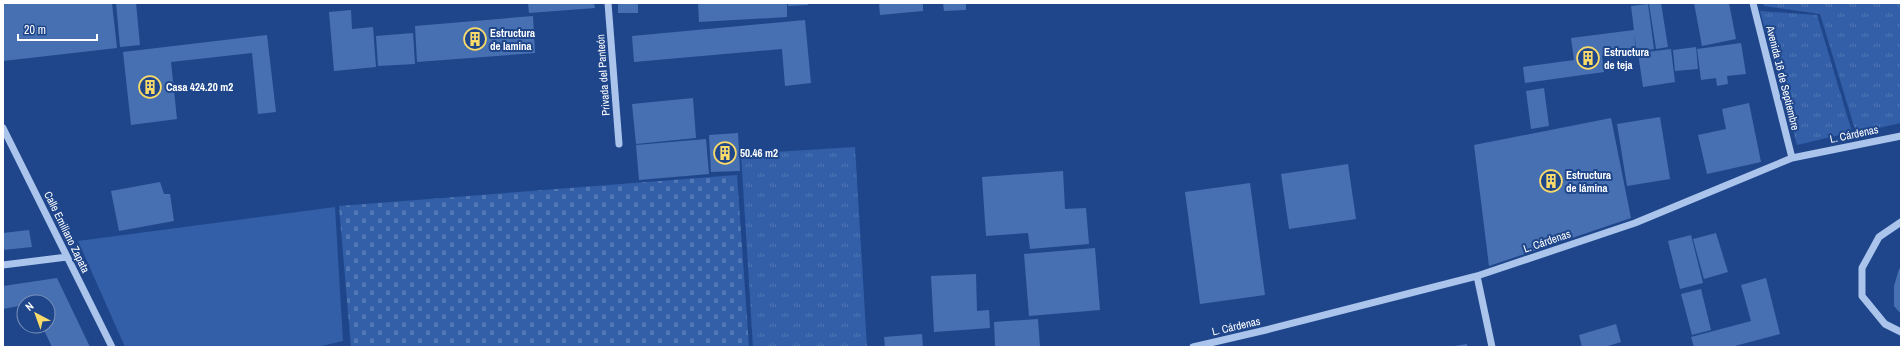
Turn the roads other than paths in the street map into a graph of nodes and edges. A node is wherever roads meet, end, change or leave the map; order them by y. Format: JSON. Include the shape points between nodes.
{"nodes":[{"id":1,"x":608,"y":3,"type":"edge"},
{"id":2,"x":1753,"y":3,"type":"edge"},
{"id":3,"x":3,"y":128,"type":"edge"},
{"id":4,"x":1901,"y":136,"type":"edge"},
{"id":5,"x":619,"y":144,"type":"dead end"},
{"id":6,"x":1792,"y":158,"type":"junction"},
{"id":7,"x":1901,"y":222,"type":"edge"},
{"id":8,"x":67,"y":257,"type":"junction"},
{"id":9,"x":3,"y":265,"type":"edge"},
{"id":10,"x":1477,"y":276,"type":"junction"},
{"id":11,"x":1901,"y":332,"type":"edge"},
{"id":12,"x":112,"y":347,"type":"edge"},
{"id":13,"x":1193,"y":347,"type":"edge"},
{"id":14,"x":1492,"y":347,"type":"edge"}],
"edges":[{"from":1,"to":5,"type":"street","name":"Privada del Panteón"},
{"from":2,"to":6,"type":"street","name":"Avenida 16 de Septiembre"},
{"from":3,"to":8,"type":"street","name":"Calle Emiliano Zapata"},
{"from":4,"to":6,"type":"street","name":"L. Cárdenas"},
{"from":6,"to":10,"type":"street","name":"L. Cárdenas","via":[[1635,223]]},
{"from":7,"to":11,"type":"street","via":[[1879,237],[1862,268],[1862,296],[1885,324]]},
{"from":8,"to":9,"type":"street"},
{"from":8,"to":12,"type":"street","name":"Calle Emiliano Zapata"},
{"from":10,"to":13,"type":"street","name":"L. Cárdenas"},
{"from":10,"to":14,"type":"street"}]}
